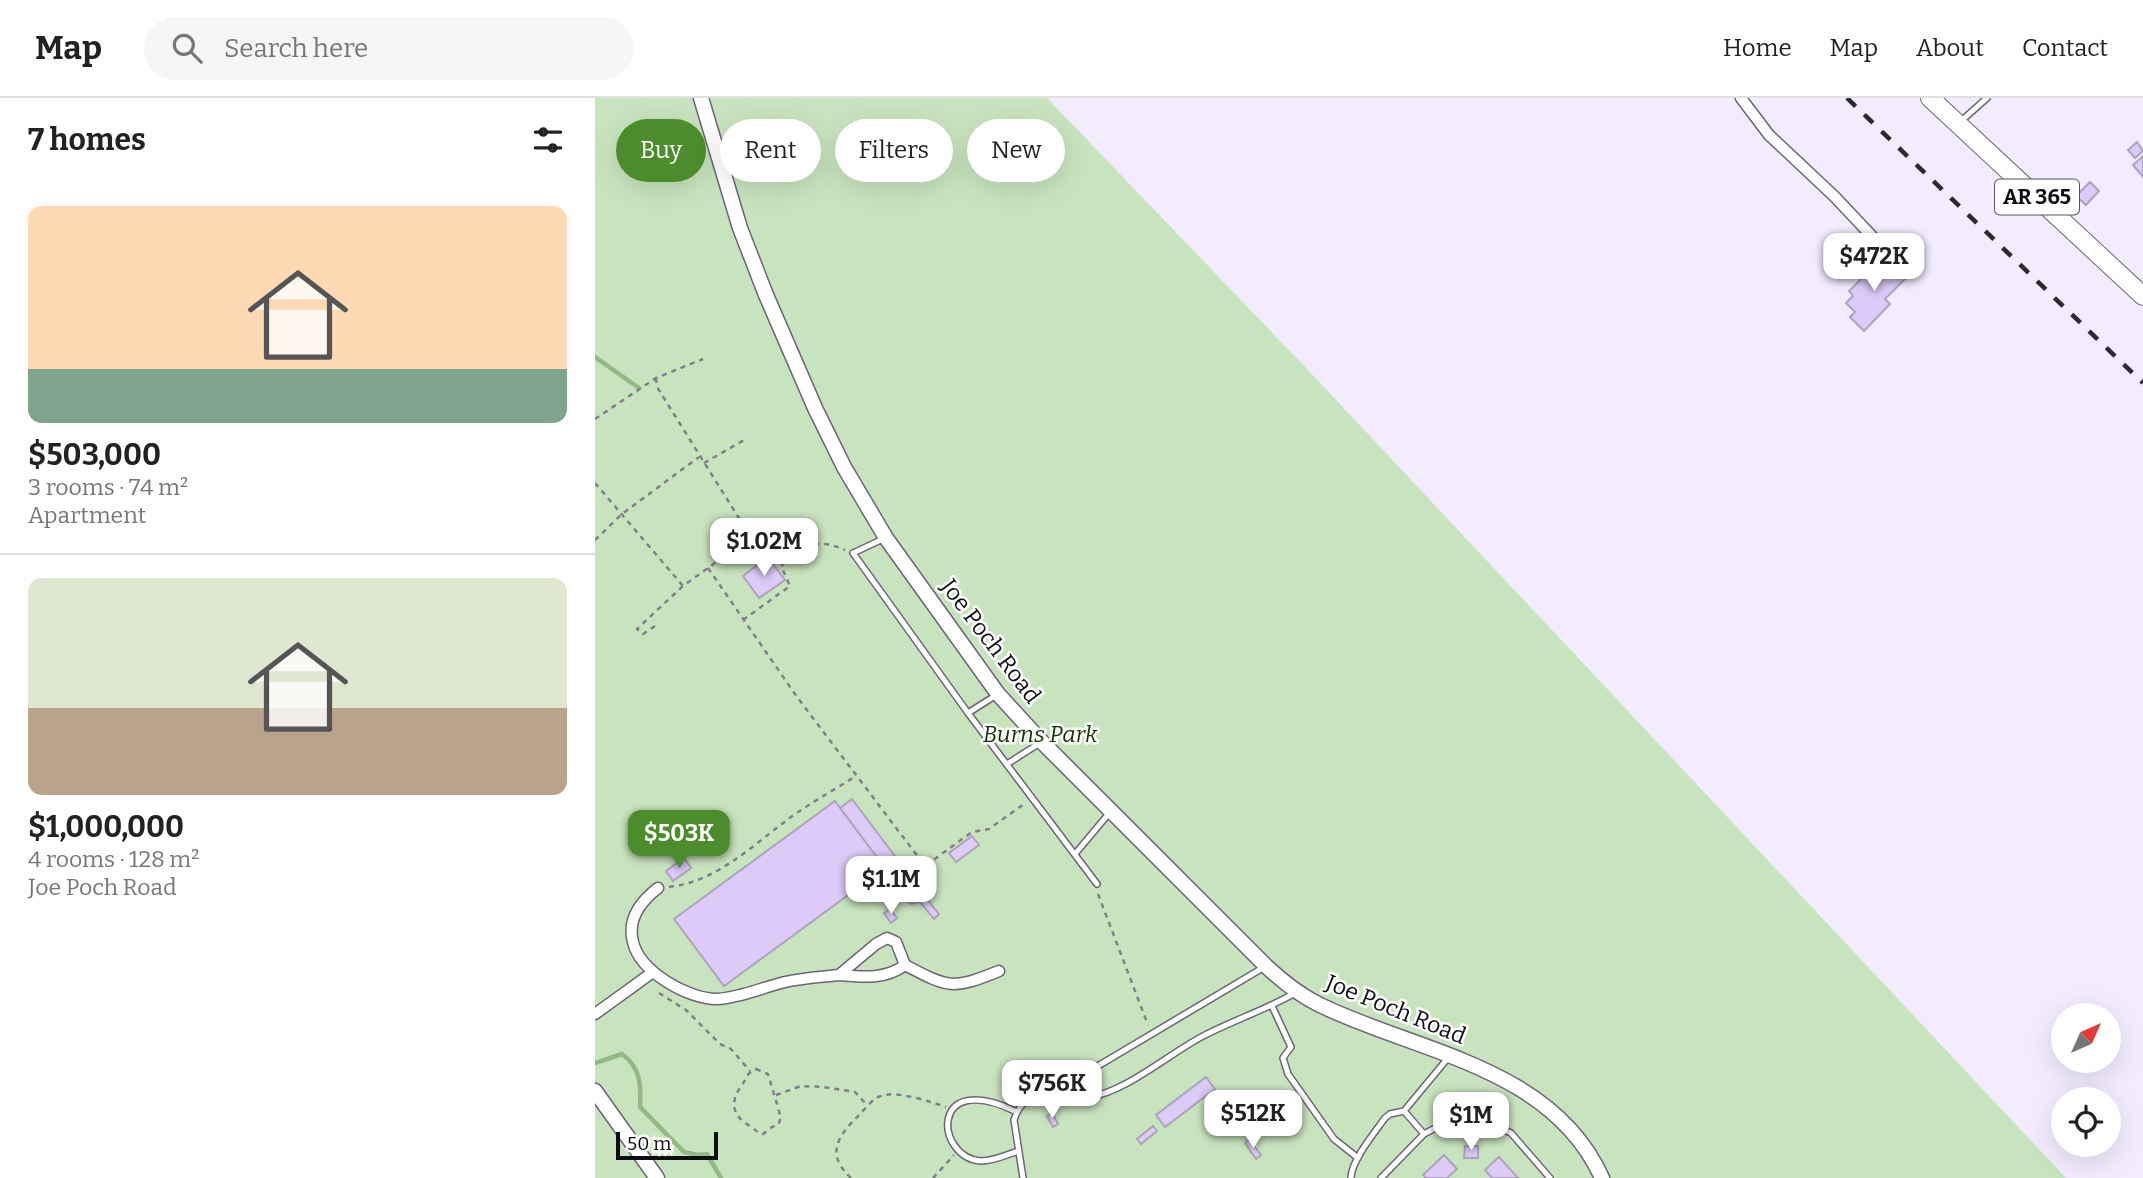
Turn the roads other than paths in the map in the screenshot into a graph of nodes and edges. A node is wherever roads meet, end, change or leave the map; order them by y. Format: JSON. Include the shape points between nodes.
{"nodes":[{"id":1,"x":701,"y":98,"type":"edge"},
{"id":2,"x":1741,"y":98,"type":"edge"},
{"id":3,"x":1930,"y":98,"type":"edge"},
{"id":4,"x":1987,"y":98,"type":"edge"},
{"id":5,"x":1957,"y":124,"type":"junction"},
{"id":6,"x":1882,"y":247,"type":"dead end"},
{"id":7,"x":2143,"y":296,"type":"edge"},
{"id":8,"x":886,"y":538,"type":"junction"},
{"id":9,"x":998,"y":694,"type":"junction"},
{"id":10,"x":968,"y":713,"type":"junction"},
{"id":11,"x":1042,"y":742,"type":"junction"},
{"id":12,"x":1007,"y":764,"type":"junction"},
{"id":13,"x":1111,"y":809,"type":"junction"},
{"id":14,"x":1075,"y":854,"type":"junction"},
{"id":15,"x":1097,"y":884,"type":"road end"},
{"id":16,"x":659,"y":888,"type":"road end"},
{"id":17,"x":905,"y":965,"type":"junction"},
{"id":18,"x":1266,"y":967,"type":"junction"},
{"id":19,"x":999,"y":971,"type":"dead end"},
{"id":20,"x":649,"y":975,"type":"junction"},
{"id":21,"x":839,"y":975,"type":"junction"},
{"id":22,"x":1297,"y":992,"type":"junction"},
{"id":23,"x":1272,"y":1006,"type":"junction"},
{"id":24,"x":595,"y":1014,"type":"edge"},
{"id":25,"x":1451,"y":1056,"type":"junction"},
{"id":26,"x":1076,"y":1079,"type":"junction"},
{"id":27,"x":595,"y":1091,"type":"edge"},
{"id":28,"x":1404,"y":1111,"type":"junction"},
{"id":29,"x":1017,"y":1112,"type":"junction"},
{"id":30,"x":1424,"y":1134,"type":"junction"},
{"id":31,"x":1018,"y":1152,"type":"junction"},
{"id":32,"x":1358,"y":1158,"type":"junction"},
{"id":33,"x":657,"y":1178,"type":"edge"},
{"id":34,"x":1023,"y":1178,"type":"edge"},
{"id":35,"x":1351,"y":1178,"type":"edge"},
{"id":36,"x":1381,"y":1178,"type":"edge"},
{"id":37,"x":1550,"y":1178,"type":"edge"},
{"id":38,"x":1602,"y":1178,"type":"edge"}],
"edges":[{"from":1,"to":8,"type":"street","name":"Joe Poch Road","via":[[740,228],[766,295],[844,467]]},
{"from":2,"to":6,"type":"street","via":[[1769,135]]},
{"from":3,"to":5,"type":"main road","number":"AR 365"},
{"from":4,"to":5,"type":"lane"},
{"from":5,"to":7,"type":"main road","number":"AR 365"},
{"from":8,"to":9,"type":"street","name":"Joe Poch Road"},
{"from":8,"to":10,"type":"lane","via":[[853,553]]},
{"from":9,"to":10,"type":"lane"},
{"from":9,"to":11,"type":"street","name":"Joe Poch Road"},
{"from":10,"to":12,"type":"lane"},
{"from":11,"to":12,"type":"lane"},
{"from":11,"to":13,"type":"street","name":"Joe Poch Road"},
{"from":12,"to":14,"type":"lane"},
{"from":13,"to":14,"type":"lane"},
{"from":13,"to":18,"type":"street","name":"Joe Poch Road"},
{"from":14,"to":15,"type":"lane"},
{"from":16,"to":20,"type":"street","via":[[643,900],[630,926],[633,945]]},
{"from":17,"to":19,"type":"street","via":[[946,985],[975,981]]},
{"from":17,"to":21,"type":"street","via":[[885,975]]},
{"from":17,"to":21,"type":"street","via":[[896,942],[887,938]]},
{"from":18,"to":22,"type":"street","name":"Joe Poch Road"},
{"from":18,"to":26,"type":"lane"},
{"from":20,"to":21,"type":"street","via":[[715,999],[789,981]]},
{"from":20,"to":24,"type":"street"},
{"from":22,"to":23,"type":"lane"},
{"from":22,"to":25,"type":"street","name":"Joe Poch Road"},
{"from":23,"to":26,"type":"lane","via":[[1206,1034],[1105,1093],[1089,1097]]},
{"from":23,"to":32,"type":"lane","via":[[1291,1046],[1283,1058],[1288,1074],[1334,1139]]},
{"from":25,"to":28,"type":"lane"},
{"from":25,"to":38,"type":"street","name":"Joe Poch Road","via":[[1507,1081],[1557,1117],[1587,1151]]},
{"from":26,"to":29,"type":"lane","via":[[1038,1092]]},
{"from":27,"to":33,"type":"street"},
{"from":28,"to":30,"type":"lane"},
{"from":28,"to":32,"type":"lane","via":[[1385,1118]]},
{"from":29,"to":31,"type":"lane"},
{"from":29,"to":31,"type":"lane","via":[[982,1099],[962,1101],[952,1110],[947,1132],[972,1159]]},
{"from":30,"to":36,"type":"lane"},
{"from":30,"to":37,"type":"lane","via":[[1456,1117],[1489,1123],[1517,1138]]},
{"from":31,"to":34,"type":"lane"},
{"from":32,"to":35,"type":"lane"}]}
